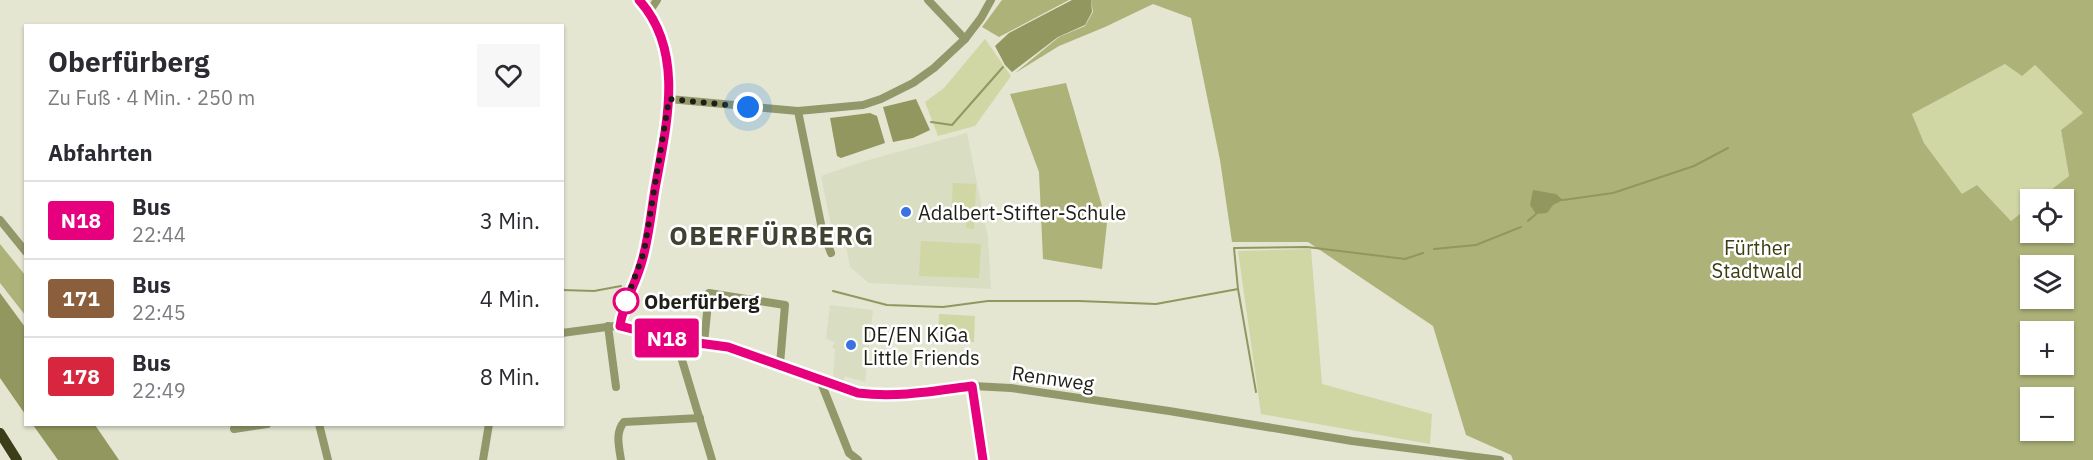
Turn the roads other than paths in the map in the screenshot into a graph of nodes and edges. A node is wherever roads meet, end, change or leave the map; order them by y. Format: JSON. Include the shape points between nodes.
{"nodes":[{"id":1,"x":639,"y":0,"type":"edge"},
{"id":2,"x":657,"y":0,"type":"edge"},
{"id":3,"x":928,"y":0,"type":"edge"},
{"id":4,"x":991,"y":0,"type":"edge"},
{"id":5,"x":649,"y":12,"type":"junction"},
{"id":6,"x":965,"y":39,"type":"junction"},
{"id":7,"x":669,"y":99,"type":"junction"},
{"id":8,"x":798,"y":111,"type":"junction"},
{"id":9,"x":0,"y":220,"type":"edge"},
{"id":10,"x":24,"y":250,"type":"edge"},
{"id":11,"x":831,"y":253,"type":"dead end"},
{"id":12,"x":608,"y":326,"type":"junction"},
{"id":13,"x":620,"y":326,"type":"junction"},
{"id":14,"x":564,"y":333,"type":"edge"},
{"id":15,"x":676,"y":340,"type":"junction"},
{"id":16,"x":704,"y":343,"type":"junction"},
{"id":17,"x":780,"y":364,"type":"junction"},
{"id":18,"x":820,"y":380,"type":"junction"},
{"id":19,"x":972,"y":386,"type":"junction"},
{"id":20,"x":616,"y":387,"type":"dead end"},
{"id":21,"x":700,"y":418,"type":"junction"},
{"id":22,"x":254,"y":426,"type":"edge"},
{"id":23,"x":320,"y":426,"type":"edge"},
{"id":24,"x":489,"y":426,"type":"edge"},
{"id":25,"x":234,"y":429,"type":"dead end"},
{"id":26,"x":0,"y":433,"type":"edge"},
{"id":27,"x":18,"y":460,"type":"edge"},
{"id":28,"x":328,"y":460,"type":"edge"},
{"id":29,"x":483,"y":460,"type":"edge"},
{"id":30,"x":621,"y":460,"type":"edge"},
{"id":31,"x":712,"y":460,"type":"edge"},
{"id":32,"x":858,"y":460,"type":"edge"},
{"id":33,"x":983,"y":460,"type":"edge"},
{"id":34,"x":1500,"y":460,"type":"edge"}],
"edges":[{"from":1,"to":5,"type":"street"},
{"from":2,"to":5,"type":"street"},
{"from":3,"to":6,"type":"street"},
{"from":4,"to":6,"type":"street"},
{"from":5,"to":7,"type":"street","via":[[668,62]]},
{"from":6,"to":8,"type":"street","via":[[934,68],[881,99],[854,106]]},
{"from":7,"to":8,"type":"street"},
{"from":7,"to":13,"type":"street","via":[[644,252]]},
{"from":8,"to":11,"type":"street","via":[[822,229]]},
{"from":9,"to":10,"type":"street"},
{"from":12,"to":13,"type":"street","name":"Rennweg"},
{"from":12,"to":14,"type":"street","name":"Rennweg"},
{"from":12,"to":20,"type":"street"},
{"from":13,"to":15,"type":"street","name":"Rennweg"},
{"from":15,"to":16,"type":"street","name":"Rennweg"},
{"from":15,"to":21,"type":"street"},
{"from":16,"to":17,"type":"street","name":"Rennweg"},
{"from":16,"to":17,"type":"street","via":[[710,293],[785,305]]},
{"from":17,"to":18,"type":"street","name":"Rennweg"},
{"from":18,"to":19,"type":"street","name":"Rennweg","via":[[880,396]]},
{"from":18,"to":32,"type":"street","via":[[849,453]]},
{"from":19,"to":33,"type":"street"},
{"from":19,"to":34,"type":"street","name":"Rennweg","via":[[1011,388]]},
{"from":21,"to":30,"type":"street","via":[[624,422],[619,432]]},
{"from":21,"to":31,"type":"street"},
{"from":22,"to":25,"type":"street"},
{"from":23,"to":28,"type":"street"},
{"from":24,"to":29,"type":"street"},
{"from":26,"to":27,"type":"highway"}]}
